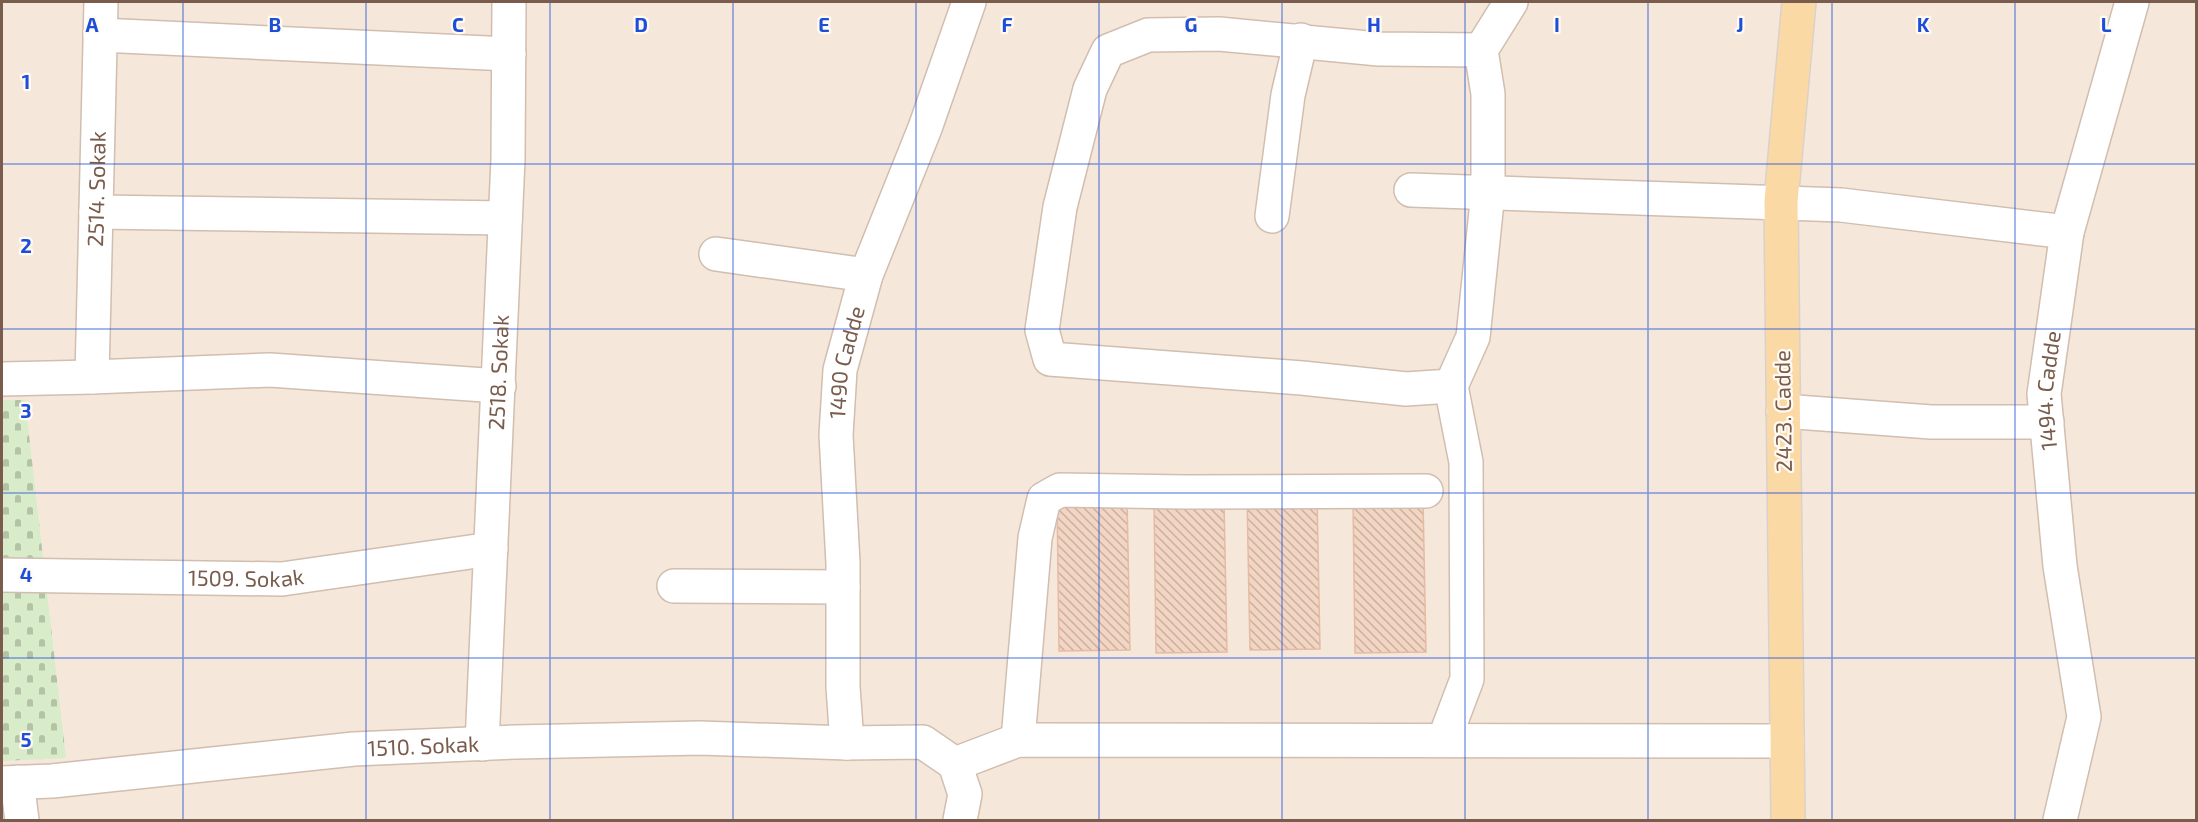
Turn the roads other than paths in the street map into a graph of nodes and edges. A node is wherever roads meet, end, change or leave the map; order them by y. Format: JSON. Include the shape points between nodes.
{"nodes":[{"id":1,"x":101,"y":2,"type":"edge"},
{"id":2,"x":509,"y":2,"type":"edge"},
{"id":3,"x":969,"y":2,"type":"edge"},
{"id":4,"x":1511,"y":2,"type":"edge"},
{"id":5,"x":1799,"y":2,"type":"edge"},
{"id":6,"x":2132,"y":2,"type":"edge"},
{"id":7,"x":100,"y":35,"type":"junction"},
{"id":8,"x":1301,"y":40,"type":"junction"},
{"id":9,"x":1481,"y":50,"type":"junction"},
{"id":10,"x":509,"y":54,"type":"junction"},
{"id":11,"x":1411,"y":190,"type":"dead end"},
{"id":12,"x":1488,"y":192,"type":"junction"},
{"id":13,"x":1781,"y":201,"type":"junction"},
{"id":14,"x":96,"y":212,"type":"junction"},
{"id":15,"x":1272,"y":216,"type":"dead end"},
{"id":16,"x":506,"y":218,"type":"junction"},
{"id":17,"x":2067,"y":232,"type":"junction"},
{"id":18,"x":716,"y":254,"type":"dead end"},
{"id":19,"x":866,"y":275,"type":"junction"},
{"id":20,"x":92,"y":377,"type":"junction"},
{"id":21,"x":2,"y":379,"type":"edge"},
{"id":22,"x":499,"y":386,"type":"junction"},
{"id":23,"x":1451,"y":386,"type":"junction"},
{"id":24,"x":1783,"y":411,"type":"junction"},
{"id":25,"x":2047,"y":423,"type":"junction"},
{"id":26,"x":1426,"y":491,"type":"dead end"},
{"id":27,"x":491,"y":549,"type":"junction"},
{"id":28,"x":2,"y":575,"type":"edge"},
{"id":29,"x":674,"y":586,"type":"dead end"},
{"id":30,"x":843,"y":587,"type":"junction"},
{"id":31,"x":1018,"y":740,"type":"junction"},
{"id":32,"x":1444,"y":740,"type":"junction"},
{"id":33,"x":1787,"y":741,"type":"junction"},
{"id":34,"x":847,"y":743,"type":"junction"},
{"id":35,"x":482,"y":744,"type":"junction"},
{"id":36,"x":955,"y":764,"type":"junction"},
{"id":37,"x":9,"y":782,"type":"edge"},
{"id":38,"x":21,"y":820,"type":"edge"},
{"id":39,"x":960,"y":820,"type":"edge"},
{"id":40,"x":1788,"y":820,"type":"edge"},
{"id":41,"x":2060,"y":820,"type":"edge"}],
"edges":[{"from":1,"to":7,"type":"street","name":"2514. Sokak"},
{"from":2,"to":10,"type":"street","name":"2518. Sokak"},
{"from":3,"to":19,"type":"street","name":"1490 Cadde","via":[[925,128]]},
{"from":4,"to":9,"type":"street"},
{"from":5,"to":13,"type":"main road","name":"2423. Cadde"},
{"from":6,"to":17,"type":"street","name":"1494. Cadde"},
{"from":7,"to":10,"type":"street"},
{"from":7,"to":14,"type":"street","name":"2514. Sokak"},
{"from":8,"to":9,"type":"street","via":[[1379,49]]},
{"from":8,"to":15,"type":"street","via":[[1288,95]]},
{"from":8,"to":23,"type":"street","via":[[1219,34],[1148,35],[1108,51],[1090,89],[1060,207],[1042,330],[1050,359],[1406,389]]},
{"from":9,"to":12,"type":"street","via":[[1488,94]]},
{"from":10,"to":16,"type":"street","name":"2518. Sokak"},
{"from":11,"to":12,"type":"street"},
{"from":12,"to":13,"type":"street"},
{"from":12,"to":23,"type":"street","via":[[1473,337]]},
{"from":13,"to":17,"type":"street"},
{"from":13,"to":24,"type":"main road","name":"2423. Cadde"},
{"from":14,"to":16,"type":"street"},
{"from":14,"to":20,"type":"street","name":"2514. Sokak"},
{"from":16,"to":22,"type":"street","name":"2518. Sokak"},
{"from":17,"to":25,"type":"street","name":"1494. Cadde","via":[[2044,394]]},
{"from":18,"to":19,"type":"street"},
{"from":19,"to":30,"type":"street","name":"1490 Cadde","via":[[840,370],[836,435]]},
{"from":20,"to":21,"type":"street"},
{"from":20,"to":22,"type":"street","via":[[270,370]]},
{"from":22,"to":27,"type":"street","name":"2518. Sokak"},
{"from":23,"to":32,"type":"street","via":[[1466,462],[1467,679]]},
{"from":24,"to":25,"type":"street","via":[[1931,422]]},
{"from":24,"to":33,"type":"main road","name":"2423. Cadde"},
{"from":25,"to":41,"type":"street","name":"1494. Cadde","via":[[2060,566],[2084,717]]},
{"from":26,"to":31,"type":"street","via":[[1060,490],[1044,499],[1035,538]]},
{"from":27,"to":28,"type":"street","name":"1509. Sokak","via":[[282,579]]},
{"from":27,"to":35,"type":"street","name":"2518. Sokak"},
{"from":29,"to":30,"type":"street"},
{"from":30,"to":34,"type":"street","name":"1490 Cadde"},
{"from":31,"to":32,"type":"street"},
{"from":31,"to":36,"type":"street"},
{"from":32,"to":33,"type":"street"},
{"from":33,"to":40,"type":"main road","name":"2423. Cadde"},
{"from":34,"to":35,"type":"street","name":"1510. Sokak","via":[[700,738]]},
{"from":34,"to":36,"type":"street","name":"1510. Sokak","via":[[923,742]]},
{"from":35,"to":37,"type":"street","name":"1510. Sokak","via":[[354,749],[52,781]]},
{"from":36,"to":39,"type":"street","via":[[965,794]]},
{"from":37,"to":38,"type":"street"}]}
